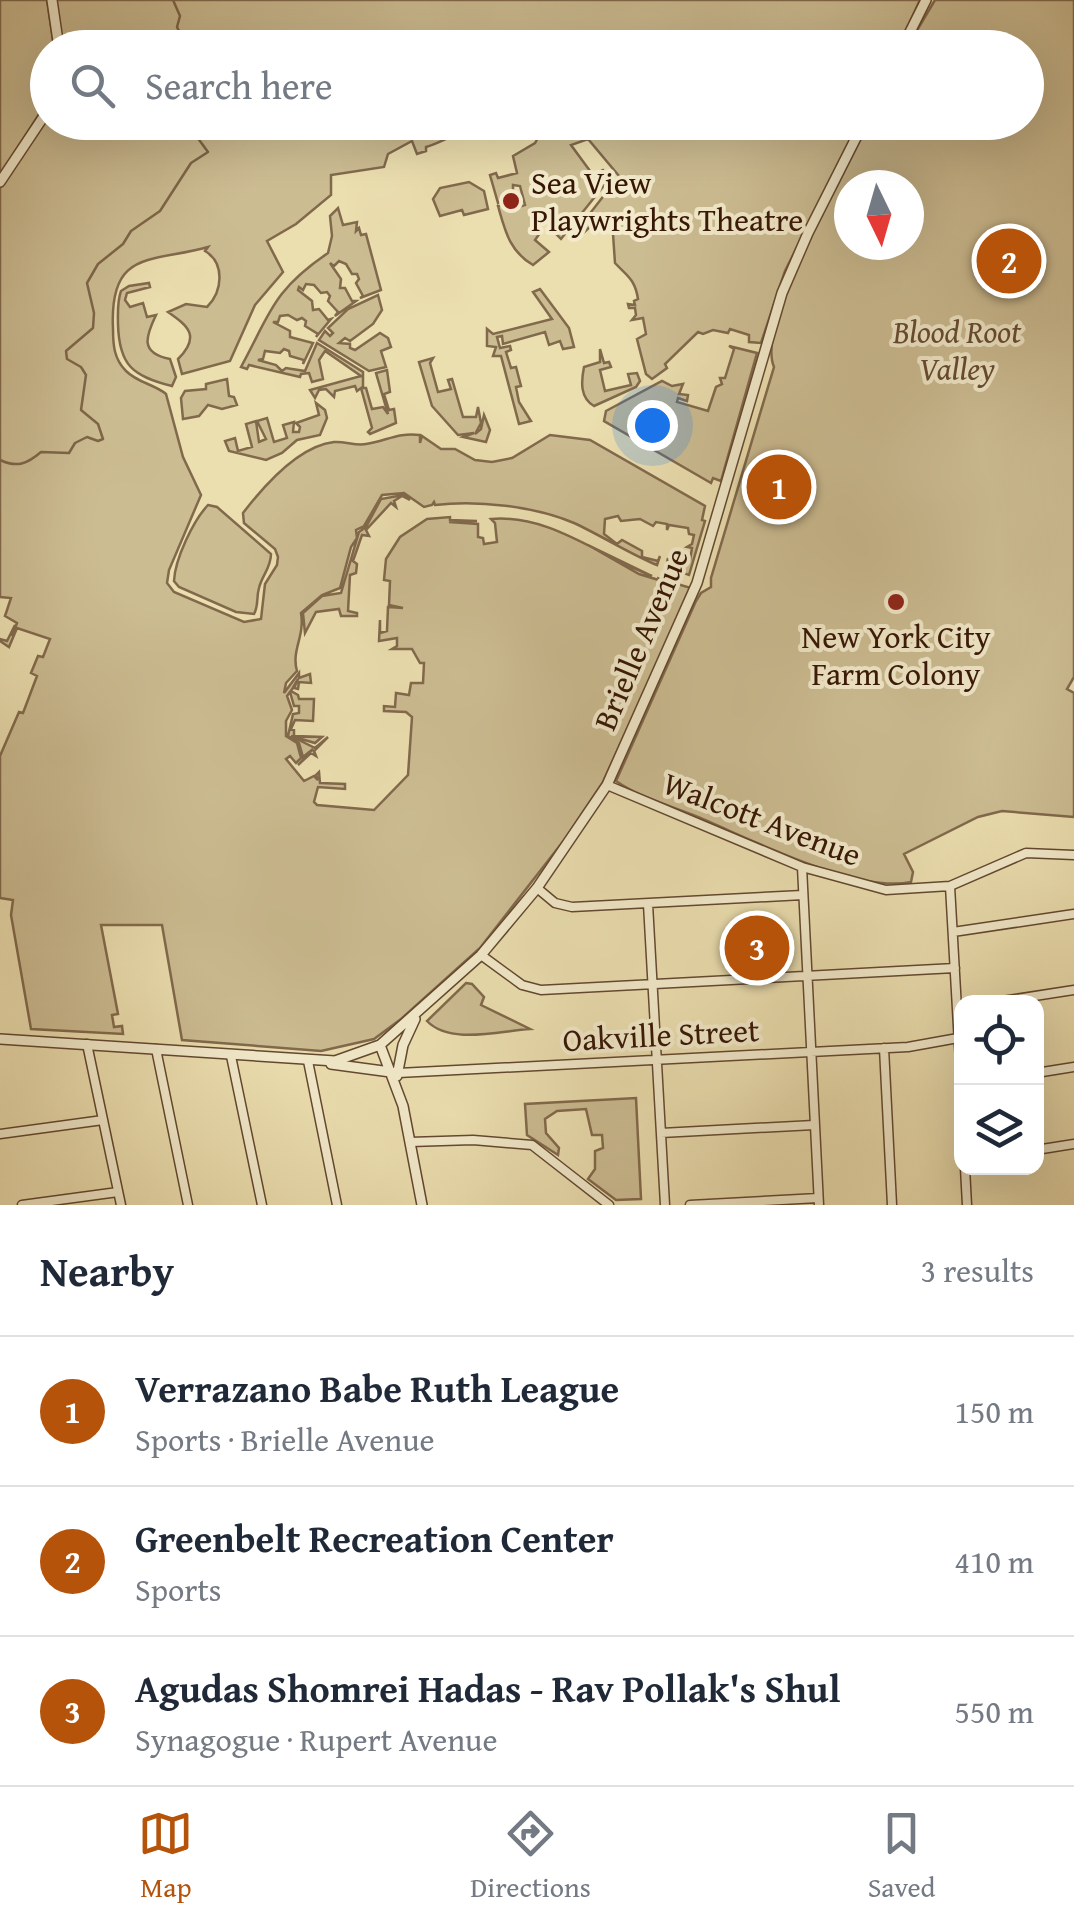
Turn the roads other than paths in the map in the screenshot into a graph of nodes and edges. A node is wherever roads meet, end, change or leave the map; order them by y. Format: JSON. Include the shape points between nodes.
{"nodes":[{"id":1,"x":52,"y":0,"type":"edge"},
{"id":2,"x":926,"y":0,"type":"edge"},
{"id":3,"x":56,"y":30,"type":"edge"},
{"id":4,"x":911,"y":30,"type":"edge"},
{"id":5,"x":30,"y":137,"type":"edge"},
{"id":6,"x":855,"y":140,"type":"edge"},
{"id":7,"x":0,"y":182,"type":"edge"},
{"id":8,"x":606,"y":784,"type":"junction"},
{"id":9,"x":1074,"y":855,"type":"edge"},
{"id":10,"x":802,"y":867,"type":"junction"},
{"id":11,"x":950,"y":886,"type":"junction"},
{"id":12,"x":537,"y":888,"type":"junction"},
{"id":13,"x":803,"y":895,"type":"junction"},
{"id":14,"x":648,"y":904,"type":"junction"},
{"id":15,"x":1074,"y":914,"type":"edge"},
{"id":16,"x":953,"y":932,"type":"junction"},
{"id":17,"x":481,"y":955,"type":"junction"},
{"id":18,"x":955,"y":968,"type":"junction"},
{"id":19,"x":807,"y":976,"type":"junction"},
{"id":20,"x":653,"y":984,"type":"junction"},
{"id":21,"x":1074,"y":990,"type":"edge"},
{"id":22,"x":958,"y":995,"type":"edge"},
{"id":23,"x":1042,"y":995,"type":"edge"},
{"id":24,"x":419,"y":1013,"type":"junction"},
{"id":25,"x":0,"y":1039,"type":"edge"},
{"id":26,"x":954,"y":1039,"type":"edge"},
{"id":27,"x":87,"y":1044,"type":"junction"},
{"id":28,"x":380,"y":1045,"type":"junction"},
{"id":29,"x":884,"y":1048,"type":"junction"},
{"id":30,"x":156,"y":1049,"type":"junction"},
{"id":31,"x":810,"y":1052,"type":"junction"},
{"id":32,"x":231,"y":1056,"type":"junction"},
{"id":33,"x":658,"y":1060,"type":"junction"},
{"id":34,"x":308,"y":1061,"type":"junction"},
{"id":35,"x":1074,"y":1067,"type":"edge"},
{"id":36,"x":1044,"y":1072,"type":"edge"},
{"id":37,"x":394,"y":1073,"type":"junction"},
{"id":38,"x":103,"y":1120,"type":"junction"},
{"id":39,"x":814,"y":1126,"type":"junction"},
{"id":40,"x":0,"y":1134,"type":"edge"},
{"id":41,"x":662,"y":1134,"type":"junction"},
{"id":42,"x":410,"y":1142,"type":"junction"},
{"id":43,"x":1074,"y":1144,"type":"edge"},
{"id":44,"x":1044,"y":1149,"type":"edge"},
{"id":45,"x":965,"y":1175,"type":"edge"},
{"id":46,"x":118,"y":1192,"type":"junction"},
{"id":47,"x":596,"y":1201,"type":"edge"},
{"id":48,"x":818,"y":1202,"type":"edge"},
{"id":49,"x":22,"y":1205,"type":"edge"},
{"id":50,"x":121,"y":1205,"type":"edge"},
{"id":51,"x":188,"y":1205,"type":"edge"},
{"id":52,"x":262,"y":1205,"type":"edge"},
{"id":53,"x":337,"y":1205,"type":"edge"},
{"id":54,"x":422,"y":1205,"type":"edge"},
{"id":55,"x":610,"y":1205,"type":"edge"},
{"id":56,"x":665,"y":1205,"type":"edge"},
{"id":57,"x":690,"y":1205,"type":"edge"},
{"id":58,"x":892,"y":1205,"type":"edge"},
{"id":59,"x":967,"y":1205,"type":"edge"}],
"edges":[{"from":1,"to":3,"type":"street"},
{"from":2,"to":4,"type":"street"},
{"from":5,"to":7,"type":"street"},
{"from":6,"to":8,"type":"street","name":"Brielle Avenue","via":[[788,278],[698,583]]},
{"from":8,"to":10,"type":"street","name":"Walcott Avenue"},
{"from":8,"to":12,"type":"street","name":"Brielle Avenue"},
{"from":9,"to":11,"type":"street","name":"Walcott Avenue","via":[[1026,852]]},
{"from":10,"to":11,"type":"street","name":"Walcott Avenue","via":[[886,890]]},
{"from":10,"to":13,"type":"street"},
{"from":11,"to":16,"type":"street"},
{"from":12,"to":14,"type":"street","via":[[554,903],[572,907]]},
{"from":12,"to":17,"type":"street","name":"Brielle Avenue"},
{"from":13,"to":14,"type":"street"},
{"from":13,"to":19,"type":"street"},
{"from":14,"to":20,"type":"street"},
{"from":15,"to":16,"type":"street"},
{"from":16,"to":18,"type":"street"},
{"from":17,"to":20,"type":"street","via":[[530,989]]},
{"from":17,"to":24,"type":"street","name":"Brielle Avenue"},
{"from":18,"to":19,"type":"street"},
{"from":18,"to":22,"type":"street"},
{"from":19,"to":20,"type":"street"},
{"from":19,"to":31,"type":"street"},
{"from":20,"to":33,"type":"street"},
{"from":21,"to":23,"type":"street"},
{"from":24,"to":28,"type":"street","name":"Brielle Avenue"},
{"from":24,"to":37,"type":"street","name":"Brielle Avenue"},
{"from":25,"to":27,"type":"street","name":"Brielle Avenue"},
{"from":26,"to":29,"type":"street","name":"Oakville Street"},
{"from":27,"to":30,"type":"street","name":"Brielle Avenue"},
{"from":27,"to":38,"type":"street"},
{"from":28,"to":34,"type":"street","name":"Brielle Avenue","via":[[347,1058]]},
{"from":28,"to":37,"type":"street"},
{"from":29,"to":31,"type":"street","name":"Oakville Street"},
{"from":29,"to":58,"type":"street"},
{"from":30,"to":32,"type":"street","name":"Brielle Avenue"},
{"from":30,"to":51,"type":"street"},
{"from":31,"to":33,"type":"street","name":"Oakville Street"},
{"from":31,"to":39,"type":"street"},
{"from":32,"to":34,"type":"street","name":"Brielle Avenue"},
{"from":32,"to":52,"type":"street"},
{"from":33,"to":37,"type":"street","name":"Oakville Street"},
{"from":33,"to":41,"type":"street"},
{"from":34,"to":37,"type":"street","name":"Brielle Avenue"},
{"from":34,"to":53,"type":"street"},
{"from":35,"to":36,"type":"street"},
{"from":37,"to":42,"type":"street","name":"Brielle Avenue"},
{"from":38,"to":40,"type":"street"},
{"from":38,"to":46,"type":"street"},
{"from":39,"to":41,"type":"street"},
{"from":39,"to":48,"type":"street"},
{"from":41,"to":56,"type":"street"},
{"from":42,"to":47,"type":"street","via":[[532,1144]]},
{"from":42,"to":54,"type":"street"},
{"from":43,"to":44,"type":"street"},
{"from":45,"to":59,"type":"street"},
{"from":46,"to":49,"type":"street"},
{"from":46,"to":50,"type":"street"},
{"from":47,"to":55,"type":"street"},
{"from":48,"to":57,"type":"street"}]}
